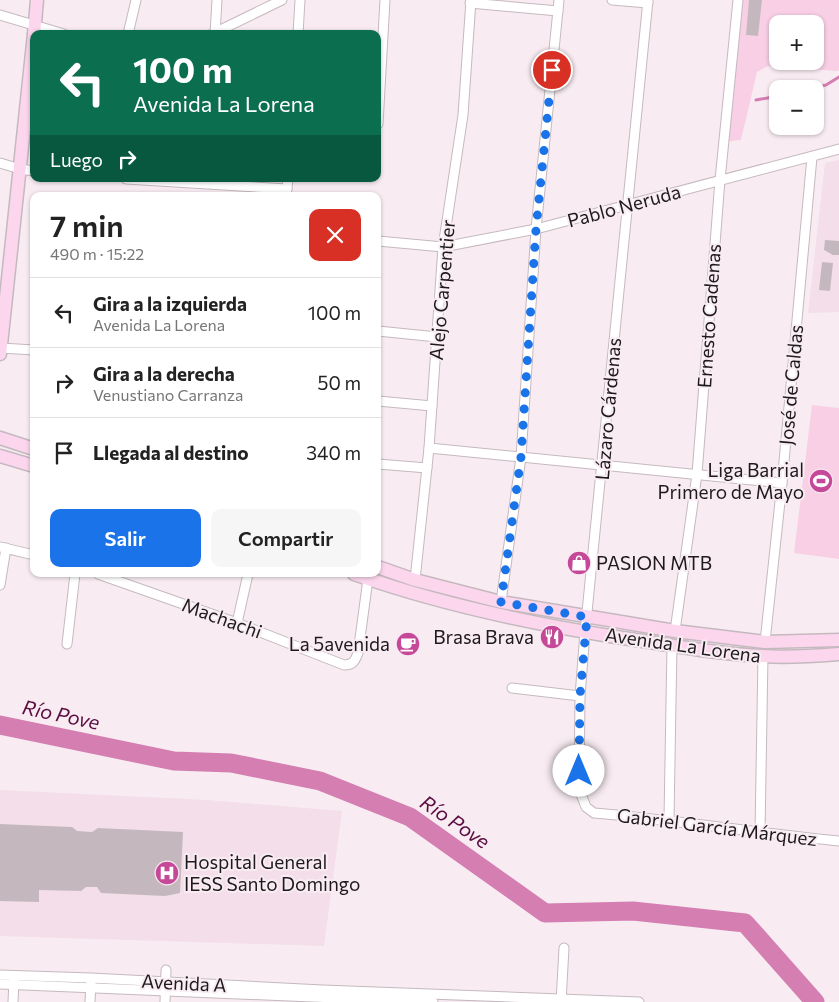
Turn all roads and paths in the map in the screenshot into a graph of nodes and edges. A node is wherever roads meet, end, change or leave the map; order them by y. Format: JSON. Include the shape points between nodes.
{"nodes":[{"id":1,"x":37,"y":0,"type":"edge"},
{"id":2,"x":136,"y":0,"type":"edge"},
{"id":3,"x":217,"y":0,"type":"edge"},
{"id":4,"x":282,"y":0,"type":"edge"},
{"id":5,"x":300,"y":0,"type":"edge"},
{"id":6,"x":385,"y":0,"type":"edge"},
{"id":7,"x":559,"y":0,"type":"edge"},
{"id":8,"x":612,"y":0,"type":"edge"},
{"id":9,"x":738,"y":0,"type":"edge"},
{"id":10,"x":470,"y":1,"type":"edge"},
{"id":11,"x":648,"y":1,"type":"edge"},
{"id":12,"x":558,"y":10,"type":"junction"},
{"id":13,"x":0,"y":15,"type":"edge"},
{"id":14,"x":32,"y":30,"type":"edge"},
{"id":15,"x":34,"y":30,"type":"edge"},
{"id":16,"x":129,"y":30,"type":"edge"},
{"id":17,"x":214,"y":30,"type":"edge"},
{"id":18,"x":220,"y":30,"type":"edge"},
{"id":19,"x":298,"y":30,"type":"edge"},
{"id":20,"x":30,"y":70,"type":"edge"},
{"id":21,"x":381,"y":71,"type":"edge"},
{"id":22,"x":839,"y":149,"type":"edge"},
{"id":23,"x":812,"y":157,"type":"junction"},
{"id":24,"x":0,"y":163,"type":"edge"},
{"id":25,"x":20,"y":169,"type":"junction"},
{"id":26,"x":30,"y":170,"type":"edge"},
{"id":27,"x":720,"y":180,"type":"junction"},
{"id":28,"x":211,"y":182,"type":"edge"},
{"id":29,"x":279,"y":192,"type":"edge"},
{"id":30,"x":627,"y":205,"type":"junction"},
{"id":31,"x":536,"y":229,"type":"junction"},
{"id":32,"x":381,"y":240,"type":"edge"},
{"id":33,"x":443,"y":246,"type":"junction"},
{"id":34,"x":2,"y":329,"type":"edge"},
{"id":35,"x":381,"y":331,"type":"edge"},
{"id":36,"x":437,"y":337,"type":"junction"},
{"id":37,"x":30,"y":350,"type":"edge"},
{"id":38,"x":0,"y":351,"type":"edge"},
{"id":39,"x":381,"y":402,"type":"edge"},
{"id":40,"x":432,"y":406,"type":"junction"},
{"id":41,"x":0,"y":438,"type":"edge"},
{"id":42,"x":30,"y":448,"type":"edge"},
{"id":43,"x":429,"y":448,"type":"junction"},
{"id":44,"x":0,"y":456,"type":"edge"},
{"id":45,"x":521,"y":457,"type":"junction"},
{"id":46,"x":381,"y":464,"type":"edge"},
{"id":47,"x":30,"y":465,"type":"edge"},
{"id":48,"x":603,"y":465,"type":"junction"},
{"id":49,"x":427,"y":468,"type":"junction"},
{"id":50,"x":697,"y":474,"type":"junction"},
{"id":51,"x":782,"y":483,"type":"junction"},
{"id":52,"x":3,"y":548,"type":"edge"},
{"id":53,"x":30,"y":554,"type":"edge"},
{"id":54,"x":381,"y":568,"type":"edge"},
{"id":55,"x":75,"y":577,"type":"edge"},
{"id":56,"x":107,"y":577,"type":"edge"},
{"id":57,"x":247,"y":577,"type":"edge"},
{"id":58,"x":362,"y":577,"type":"edge"},
{"id":59,"x":368,"y":579,"type":"junction"},
{"id":60,"x":415,"y":580,"type":"junction"},
{"id":61,"x":0,"y":585,"type":"edge"},
{"id":62,"x":501,"y":602,"type":"junction"},
{"id":63,"x":587,"y":617,"type":"junction"},
{"id":64,"x":237,"y":623,"type":"junction"},
{"id":65,"x":674,"y":631,"type":"junction"},
{"id":66,"x":585,"y":632,"type":"junction"},
{"id":67,"x":839,"y":640,"type":"edge"},
{"id":68,"x":765,"y":642,"type":"junction"},
{"id":69,"x":67,"y":644,"type":"dead end"},
{"id":70,"x":672,"y":646,"type":"junction"},
{"id":71,"x":839,"y":654,"type":"edge"},
{"id":72,"x":763,"y":656,"type":"junction"},
{"id":73,"x":512,"y":688,"type":"dead end"},
{"id":74,"x":580,"y":696,"type":"junction"},
{"id":75,"x":594,"y":812,"type":"joint"},
{"id":76,"x":669,"y":819,"type":"junction"},
{"id":77,"x":760,"y":833,"type":"junction"},
{"id":78,"x":839,"y":841,"type":"edge"},
{"id":79,"x":564,"y":948,"type":"dead end"},
{"id":80,"x":166,"y":970,"type":"dead end"},
{"id":81,"x":0,"y":975,"type":"edge"},
{"id":82,"x":14,"y":981,"type":"junction"},
{"id":83,"x":91,"y":983,"type":"junction"},
{"id":84,"x":0,"y":984,"type":"edge"},
{"id":85,"x":166,"y":986,"type":"junction"},
{"id":86,"x":245,"y":994,"type":"edge"},
{"id":87,"x":322,"y":997,"type":"edge"},
{"id":88,"x":403,"y":999,"type":"edge"},
{"id":89,"x":481,"y":999,"type":"edge"},
{"id":90,"x":561,"y":1000,"type":"edge"},
{"id":91,"x":13,"y":1002,"type":"edge"},
{"id":92,"x":90,"y":1002,"type":"edge"},
{"id":93,"x":165,"y":1002,"type":"edge"},
{"id":94,"x":433,"y":1002,"type":"edge"},
{"id":95,"x":636,"y":1002,"type":"edge"}],
"edges":[{"from":1,"to":15,"type":"main road"},
{"from":2,"to":16,"type":"street"},
{"from":3,"to":17,"type":"street"},
{"from":4,"to":18,"type":"street"},
{"from":5,"to":19,"type":"street"},
{"from":6,"to":21,"type":"street"},
{"from":7,"to":12,"type":"street"},
{"from":8,"to":11,"type":"street"},
{"from":9,"to":27,"type":"street","name":"Ernesto Cadenas"},
{"from":10,"to":12,"type":"street"},
{"from":10,"to":33,"type":"street","name":"Alejo Carpentier","via":[[463,114]]},
{"from":11,"to":30,"type":"street","name":"Lázaro Cárdenas"},
{"from":12,"to":31,"type":"street"},
{"from":13,"to":14,"type":"street"},
{"from":20,"to":25,"type":"main road"},
{"from":22,"to":23,"type":"street","name":"Pablo Neruda"},
{"from":23,"to":27,"type":"street","name":"Pablo Neruda"},
{"from":23,"to":51,"type":"street","name":"José de Caldas"},
{"from":24,"to":25,"type":"street"},
{"from":25,"to":26,"type":"street"},
{"from":25,"to":34,"type":"main road"},
{"from":27,"to":30,"type":"street","name":"Pablo Neruda"},
{"from":27,"to":50,"type":"street","name":"Ernesto Cadenas"},
{"from":28,"to":29,"type":"street"},
{"from":30,"to":31,"type":"street","name":"Pablo Neruda"},
{"from":30,"to":48,"type":"street","name":"Lázaro Cárdenas"},
{"from":31,"to":33,"type":"street","name":"Pablo Neruda"},
{"from":31,"to":45,"type":"street"},
{"from":32,"to":33,"type":"street","name":"Pablo Neruda"},
{"from":33,"to":36,"type":"street","name":"Alejo Carpentier"},
{"from":34,"to":38,"type":"main road"},
{"from":35,"to":36,"type":"street"},
{"from":36,"to":40,"type":"street","name":"Alejo Carpentier"},
{"from":37,"to":38,"type":"street"},
{"from":39,"to":40,"type":"street"},
{"from":40,"to":43,"type":"street","name":"Alejo Carpentier"},
{"from":41,"to":42,"type":"main road"},
{"from":43,"to":45,"type":"street"},
{"from":43,"to":49,"type":"street","name":"Alejo Carpentier"},
{"from":44,"to":47,"type":"main road"},
{"from":45,"to":48,"type":"street"},
{"from":45,"to":62,"type":"street"},
{"from":46,"to":49,"type":"street"},
{"from":48,"to":50,"type":"street"},
{"from":48,"to":63,"type":"street","name":"Lázaro Cárdenas"},
{"from":49,"to":60,"type":"street","name":"Alejo Carpentier"},
{"from":50,"to":51,"type":"street"},
{"from":50,"to":65,"type":"street","name":"Ernesto Cadenas"},
{"from":51,"to":68,"type":"street","name":"José de Caldas"},
{"from":52,"to":53,"type":"street"},
{"from":52,"to":61,"type":"street"},
{"from":54,"to":60,"type":"main road","name":"Avenida La Lorena"},
{"from":55,"to":69,"type":"street"},
{"from":56,"to":64,"type":"street","name":"Machachi"},
{"from":57,"to":64,"type":"street"},
{"from":58,"to":59,"type":"main road","name":"Avenida La Lorena"},
{"from":59,"to":64,"type":"street","name":"Machachi","via":[[358,653],[350,665]]},
{"from":59,"to":66,"type":"main road","name":"Avenida La Lorena","via":[[506,617]]},
{"from":60,"to":62,"type":"main road","name":"Avenida La Lorena"},
{"from":62,"to":63,"type":"main road","name":"Avenida La Lorena"},
{"from":63,"to":65,"type":"main road","name":"Avenida La Lorena"},
{"from":63,"to":66,"type":"street","name":"Lázaro Cárdenas"},
{"from":65,"to":68,"type":"main road","name":"Avenida La Lorena"},
{"from":66,"to":70,"type":"main road","name":"Avenida La Lorena"},
{"from":66,"to":74,"type":"street","name":"Lázaro Cárdenas"},
{"from":67,"to":68,"type":"main road","name":"Avenida La Lorena"},
{"from":70,"to":72,"type":"main road","name":"Avenida La Lorena"},
{"from":70,"to":76,"type":"street"},
{"from":71,"to":72,"type":"main road","name":"Avenida La Lorena"},
{"from":72,"to":77,"type":"street"},
{"from":73,"to":74,"type":"street"},
{"from":74,"to":75,"type":"street","name":"Lázaro Cárdenas","via":[[579,790],[586,807]]},
{"from":75,"to":76,"type":"street","name":"Gabriel García Márquez"},
{"from":76,"to":77,"type":"street","name":"Gabriel García Márquez"},
{"from":77,"to":78,"type":"street","name":"Gabriel García Márquez"},
{"from":79,"to":90,"type":"street"},
{"from":80,"to":85,"type":"street"},
{"from":81,"to":82,"type":"street","name":"Avenida A"},
{"from":82,"to":83,"type":"street","name":"Avenida A"},
{"from":82,"to":84,"type":"street","name":"Avenida A"},
{"from":82,"to":91,"type":"street"},
{"from":83,"to":85,"type":"street","name":"Avenida A"},
{"from":83,"to":92,"type":"street"},
{"from":85,"to":86,"type":"street","name":"Avenida A"},
{"from":85,"to":93,"type":"street"},
{"from":86,"to":87,"type":"street","name":"Avenida A"},
{"from":87,"to":88,"type":"street","name":"Avenida A"},
{"from":88,"to":89,"type":"street","name":"Avenida A"},
{"from":88,"to":94,"type":"street","name":"Avenida A"},
{"from":89,"to":90,"type":"street","name":"Avenida A"},
{"from":90,"to":95,"type":"street","name":"Avenida A"}]}
